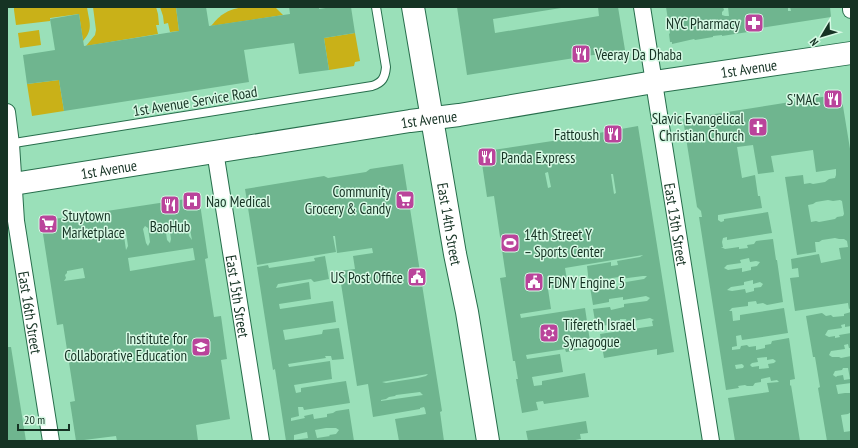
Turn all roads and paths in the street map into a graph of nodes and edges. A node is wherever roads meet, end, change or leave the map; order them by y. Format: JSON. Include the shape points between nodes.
{"nodes":[{"id":1,"x":376,"y":7,"type":"edge"},
{"id":2,"x":413,"y":7,"type":"edge"},
{"id":3,"x":642,"y":7,"type":"edge"},
{"id":4,"x":851,"y":53,"type":"edge"},
{"id":5,"x":654,"y":82,"type":"junction"},
{"id":6,"x":7,"y":112,"type":"edge"},
{"id":7,"x":432,"y":118,"type":"junction"},
{"id":8,"x":9,"y":144,"type":"edge"},
{"id":9,"x":215,"y":151,"type":"junction"},
{"id":10,"x":10,"y":184,"type":"edge"},
{"id":11,"x":51,"y":441,"type":"edge"},
{"id":12,"x":261,"y":441,"type":"edge"},
{"id":13,"x":488,"y":441,"type":"edge"},
{"id":14,"x":711,"y":441,"type":"edge"}],
"edges":[{"from":1,"to":8,"type":"lane","name":"1st Avenue Service Road","via":[[386,73],[380,82],[372,86]]},
{"from":2,"to":7,"type":"main road","name":"East 14th Street"},
{"from":3,"to":5,"type":"street","name":"East 13th Street"},
{"from":4,"to":5,"type":"main road","name":"1st Avenue"},
{"from":5,"to":7,"type":"main road","name":"1st Avenue"},
{"from":5,"to":14,"type":"street","name":"East 13th Street"},
{"from":6,"to":8,"type":"street","name":"East 16th Street"},
{"from":7,"to":9,"type":"main road","name":"1st Avenue"},
{"from":7,"to":13,"type":"main road","name":"East 14th Street"},
{"from":8,"to":10,"type":"street","name":"East 16th Street"},
{"from":9,"to":10,"type":"main road","name":"1st Avenue"},
{"from":9,"to":12,"type":"street","name":"East 15th Street"},
{"from":10,"to":11,"type":"street","name":"East 16th Street"}]}
